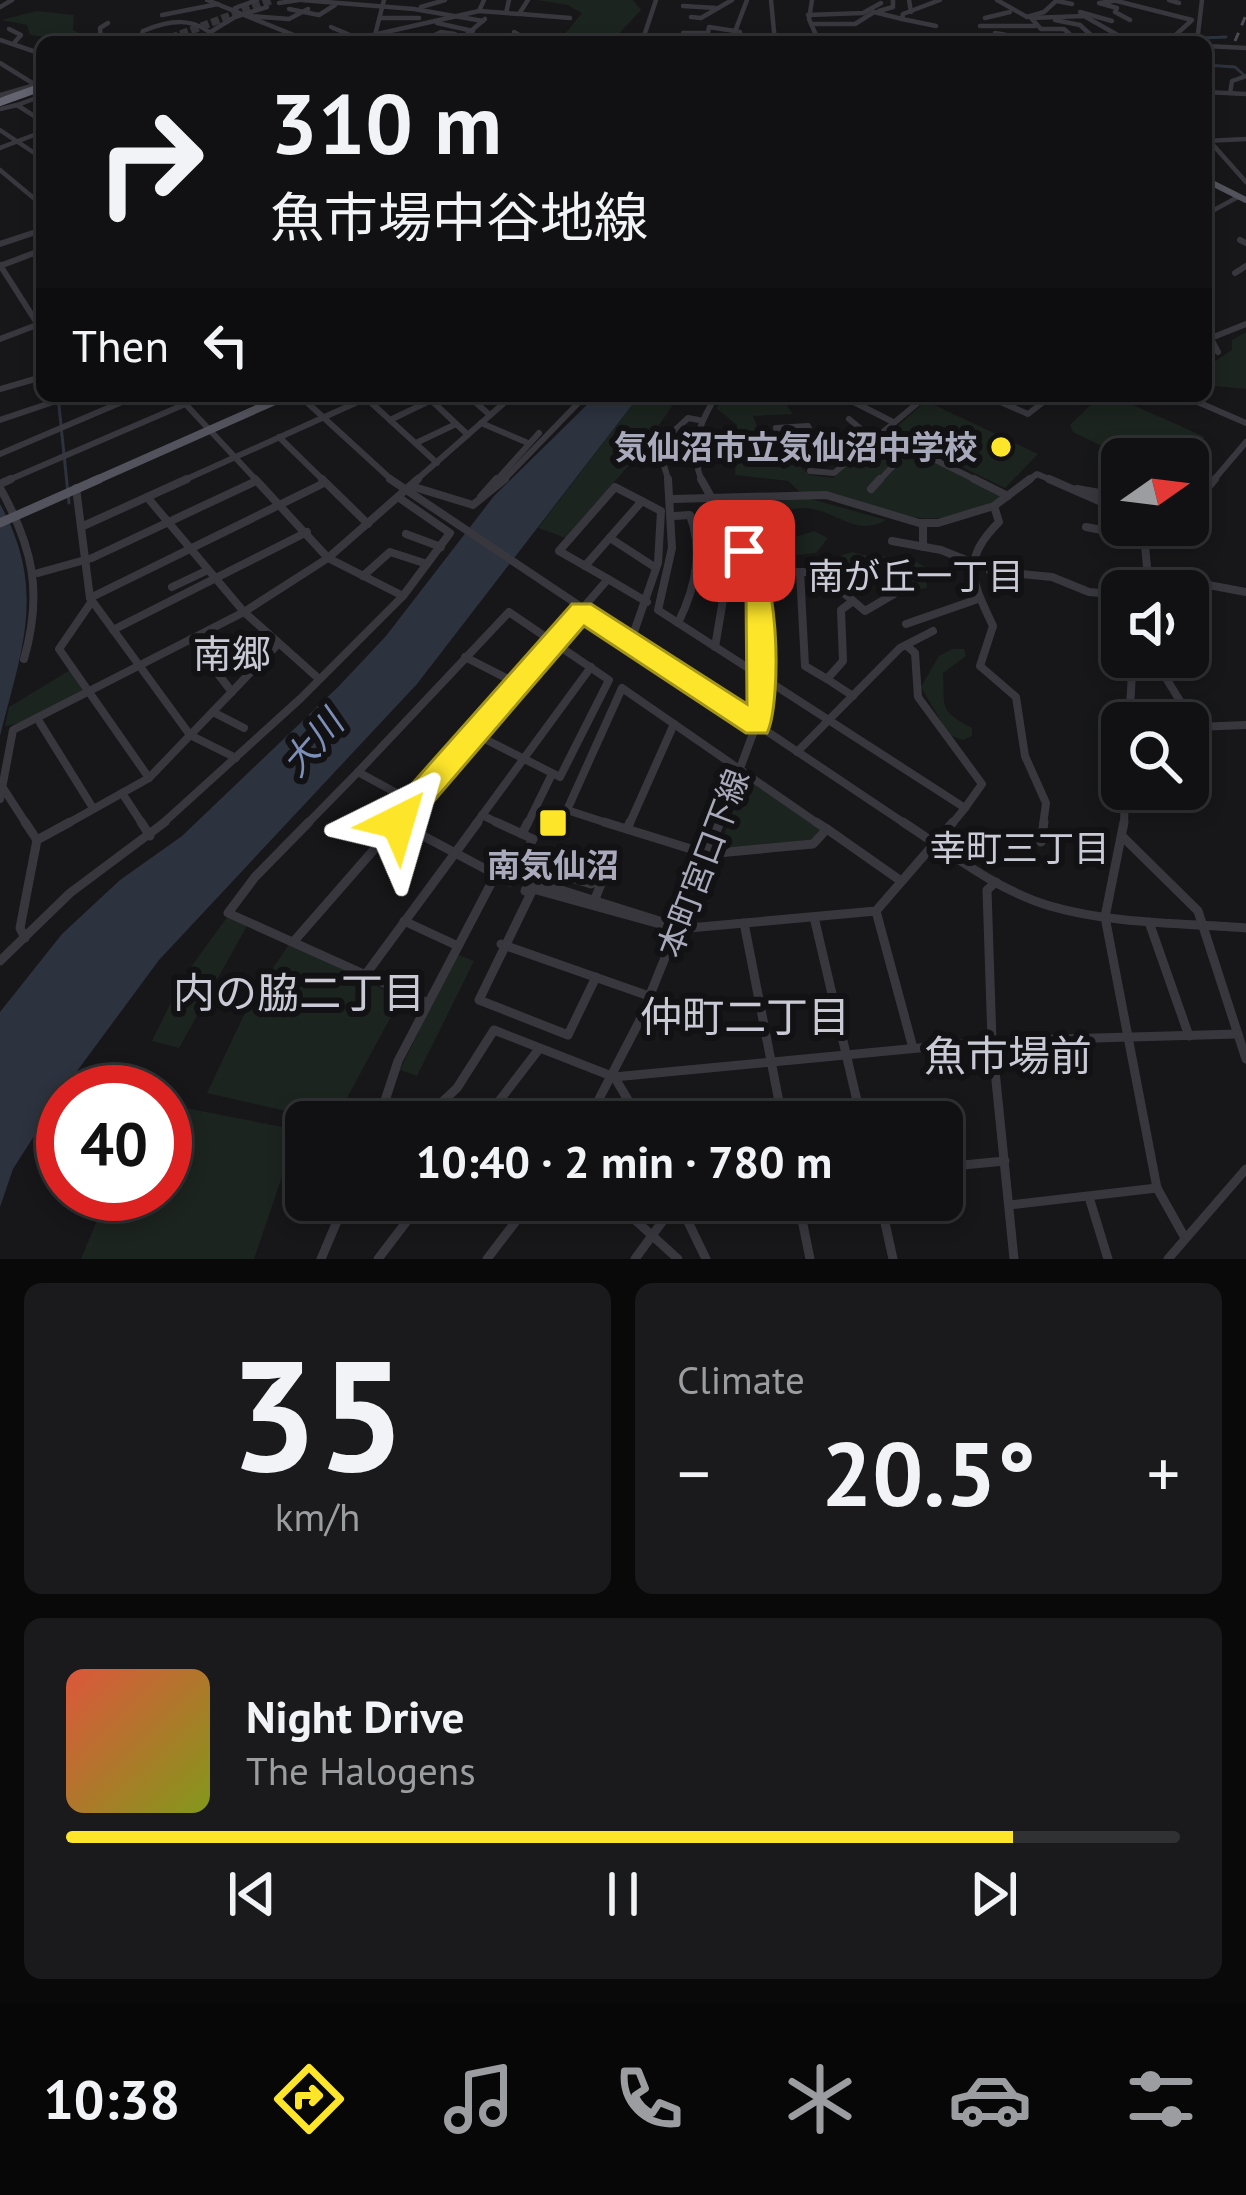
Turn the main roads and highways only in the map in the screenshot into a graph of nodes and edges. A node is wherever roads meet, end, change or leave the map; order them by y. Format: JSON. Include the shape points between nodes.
{"nodes":[{"id":1,"x":36,"y":89,"type":"edge"},
{"id":2,"x":1,"y":100,"type":"edge"},
{"id":3,"x":1212,"y":183,"type":"edge"},
{"id":4,"x":1243,"y":197,"type":"edge"},
{"id":5,"x":272,"y":402,"type":"edge"},
{"id":6,"x":0,"y":524,"type":"edge"}],
"edges":[{"from":1,"to":2,"type":"highway"},
{"from":3,"to":4,"type":"main road"},
{"from":5,"to":6,"type":"main road"}]}
